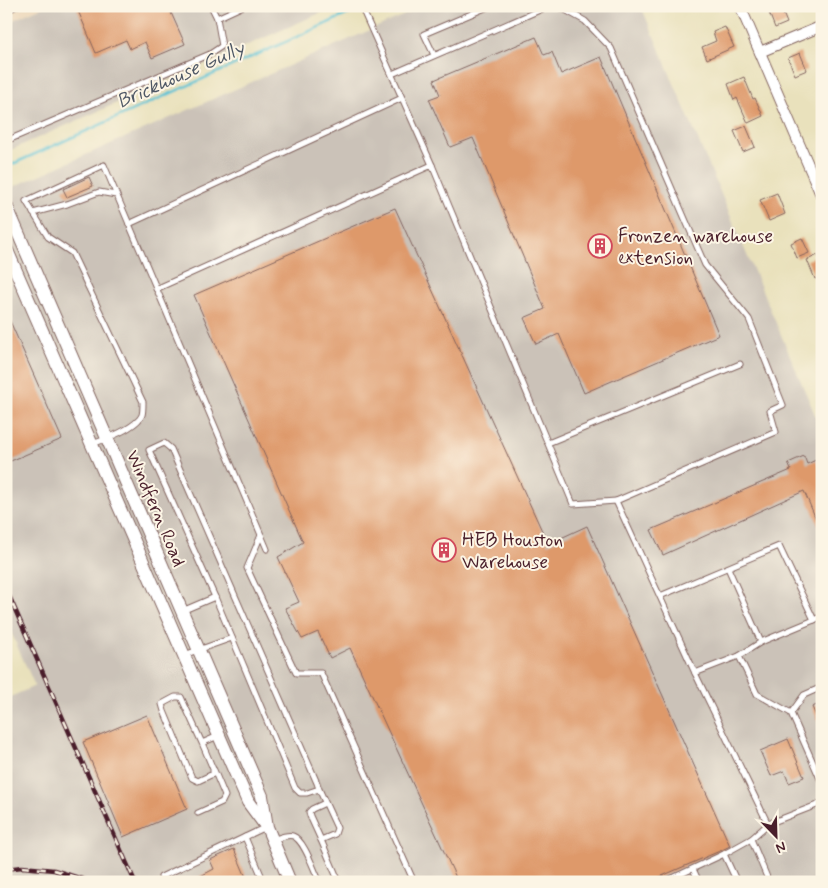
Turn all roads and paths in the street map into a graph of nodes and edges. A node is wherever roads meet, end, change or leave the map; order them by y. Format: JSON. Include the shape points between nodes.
{"nodes":[{"id":1,"x":16,"y":6,"type":"edge"},
{"id":2,"x":211,"y":6,"type":"edge"},
{"id":3,"x":243,"y":6,"type":"edge"},
{"id":4,"x":361,"y":6,"type":"edge"},
{"id":5,"x":490,"y":6,"type":"edge"},
{"id":6,"x":550,"y":6,"type":"edge"},
{"id":7,"x":558,"y":6,"type":"edge"},
{"id":8,"x":740,"y":6,"type":"edge"},
{"id":9,"x":6,"y":10,"type":"edge"},
{"id":10,"x":217,"y":18,"type":"junction"},
{"id":11,"x":822,"y":26,"type":"edge"},
{"id":12,"x":760,"y":52,"type":"junction"},
{"id":13,"x":434,"y":55,"type":"junction"},
{"id":14,"x":392,"y":74,"type":"junction"},
{"id":15,"x":402,"y":98,"type":"junction"},
{"id":16,"x":6,"y":142,"type":"edge"},
{"id":17,"x":432,"y":165,"type":"junction"},
{"id":18,"x":116,"y":195,"type":"junction"},
{"id":19,"x":822,"y":196,"type":"edge"},
{"id":20,"x":6,"y":205,"type":"edge"},
{"id":21,"x":33,"y":212,"type":"junction"},
{"id":22,"x":129,"y":224,"type":"junction"},
{"id":23,"x":6,"y":248,"type":"edge"},
{"id":24,"x":156,"y":289,"type":"junction"},
{"id":25,"x":740,"y":364,"type":"dead end"},
{"id":26,"x":107,"y":439,"type":"junction"},
{"id":27,"x":548,"y":443,"type":"junction"},
{"id":28,"x":92,"y":444,"type":"junction"},
{"id":29,"x":616,"y":500,"type":"junction"},
{"id":30,"x":261,"y":535,"type":"junction"},
{"id":31,"x":267,"y":549,"type":"dead end"},
{"id":32,"x":728,"y":568,"type":"junction"},
{"id":33,"x":660,"y":596,"type":"junction"},
{"id":34,"x":215,"y":597,"type":"junction"},
{"id":35,"x":182,"y":611,"type":"junction"},
{"id":36,"x":822,"y":616,"type":"edge"},
{"id":37,"x":814,"y":620,"type":"junction"},
{"id":38,"x":232,"y":638,"type":"junction"},
{"id":39,"x":761,"y":642,"type":"junction"},
{"id":40,"x":198,"y":650,"type":"junction"},
{"id":41,"x":184,"y":655,"type":"junction"},
{"id":42,"x":740,"y":656,"type":"junction"},
{"id":43,"x":695,"y":673,"type":"junction"},
{"id":44,"x":822,"y":686,"type":"edge"},
{"id":45,"x":790,"y":713,"type":"junction"},
{"id":46,"x":219,"y":735,"type":"junction"},
{"id":47,"x":202,"y":743,"type":"junction"},
{"id":48,"x":214,"y":769,"type":"junction"},
{"id":49,"x":822,"y":783,"type":"edge"},
{"id":50,"x":319,"y":789,"type":"junction"},
{"id":51,"x":325,"y":803,"type":"junction"},
{"id":52,"x":822,"y":803,"type":"edge"},
{"id":53,"x":198,"y":813,"type":"dead end"},
{"id":54,"x":768,"y":824,"type":"junction"},
{"id":55,"x":267,"y":827,"type":"junction"},
{"id":56,"x":245,"y":837,"type":"junction"},
{"id":57,"x":752,"y":839,"type":"junction"},
{"id":58,"x":321,"y":840,"type":"junction"},
{"id":59,"x":272,"y":841,"type":"junction"},
{"id":60,"x":724,"y":854,"type":"junction"},
{"id":61,"x":693,"y":869,"type":"junction"},
{"id":62,"x":339,"y":881,"type":"edge"},
{"id":63,"x":163,"y":882,"type":"edge"},
{"id":64,"x":264,"y":882,"type":"edge"},
{"id":65,"x":290,"y":882,"type":"edge"},
{"id":66,"x":319,"y":882,"type":"edge"},
{"id":67,"x":414,"y":882,"type":"edge"},
{"id":68,"x":664,"y":882,"type":"edge"},
{"id":69,"x":699,"y":882,"type":"edge"},
{"id":70,"x":737,"y":882,"type":"edge"},
{"id":71,"x":769,"y":882,"type":"edge"}],
"edges":[{"from":1,"to":9,"type":"lane"},
{"from":2,"to":10,"type":"lane"},
{"from":3,"to":10,"type":"lane"},
{"from":4,"to":14,"type":"lane"},
{"from":5,"to":13,"type":"lane","via":[[424,34]]},
{"from":6,"to":13,"type":"lane"},
{"from":7,"to":29,"type":"lane","via":[[585,21],[611,48],[705,266],[749,319],[783,405],[770,411],[776,432]]},
{"from":8,"to":12,"type":"street"},
{"from":10,"to":16,"type":"lane","via":[[222,46],[210,54]]},
{"from":11,"to":12,"type":"street"},
{"from":12,"to":19,"type":"street"},
{"from":13,"to":14,"type":"lane"},
{"from":14,"to":15,"type":"lane"},
{"from":15,"to":17,"type":"lane"},
{"from":15,"to":22,"type":"lane"},
{"from":17,"to":24,"type":"lane"},
{"from":17,"to":27,"type":"lane"},
{"from":18,"to":21,"type":"lane","via":[[99,192]]},
{"from":18,"to":21,"type":"lane","via":[[104,165],[26,201]]},
{"from":18,"to":22,"type":"lane"},
{"from":20,"to":26,"type":"street","name":"Windfern Road"},
{"from":21,"to":26,"type":"lane","via":[[48,237],[72,253],[143,402],[142,415],[132,425]]},
{"from":22,"to":24,"type":"lane"},
{"from":23,"to":28,"type":"street","name":"Windfern Road"},
{"from":24,"to":30,"type":"lane"},
{"from":25,"to":27,"type":"lane"},
{"from":26,"to":28,"type":"lane"},
{"from":26,"to":35,"type":"street","name":"Windfern Road"},
{"from":27,"to":29,"type":"lane","via":[[573,504]]},
{"from":28,"to":41,"type":"street","name":"Windfern Road"},
{"from":29,"to":33,"type":"lane"},
{"from":30,"to":31,"type":"lane"},
{"from":30,"to":67,"type":"lane","via":[[247,568],[296,672],[321,673]]},
{"from":32,"to":33,"type":"lane"},
{"from":32,"to":37,"type":"lane","via":[[779,546]]},
{"from":32,"to":39,"type":"lane"},
{"from":33,"to":43,"type":"lane"},
{"from":34,"to":35,"type":"lane"},
{"from":34,"to":38,"type":"lane"},
{"from":34,"to":50,"type":"lane","via":[[149,450],[164,443],[171,449]]},
{"from":35,"to":40,"type":"street","name":"Windfern Road"},
{"from":36,"to":37,"type":"lane"},
{"from":37,"to":39,"type":"lane"},
{"from":38,"to":40,"type":"lane"},
{"from":38,"to":50,"type":"lane","via":[[296,788],[300,794]]},
{"from":39,"to":42,"type":"lane"},
{"from":40,"to":41,"type":"lane"},
{"from":40,"to":55,"type":"street","name":"Windfern Road","via":[[262,796]]},
{"from":41,"to":46,"type":"street","name":"Windfern Road"},
{"from":42,"to":43,"type":"lane"},
{"from":42,"to":45,"type":"lane","via":[[757,694]]},
{"from":43,"to":54,"type":"lane"},
{"from":44,"to":45,"type":"lane","via":[[804,695]]},
{"from":45,"to":49,"type":"lane"},
{"from":46,"to":47,"type":"lane"},
{"from":46,"to":55,"type":"street","name":"Windfern Road","via":[[248,802]]},
{"from":47,"to":48,"type":"lane"},
{"from":47,"to":48,"type":"lane","via":[[181,697],[162,704],[192,778],[198,781],[213,774]]},
{"from":48,"to":53,"type":"lane","via":[[225,796],[222,802]]},
{"from":50,"to":51,"type":"lane"},
{"from":51,"to":58,"type":"lane","via":[[310,812]]},
{"from":51,"to":58,"type":"lane","via":[[337,828],[335,834]]},
{"from":52,"to":54,"type":"lane"},
{"from":54,"to":57,"type":"lane"},
{"from":55,"to":56,"type":"lane"},
{"from":55,"to":59,"type":"street","name":"Windfern Road"},
{"from":56,"to":63,"type":"lane","via":[[161,877]]},
{"from":56,"to":64,"type":"lane"},
{"from":57,"to":60,"type":"lane"},
{"from":57,"to":71,"type":"lane"},
{"from":58,"to":62,"type":"lane"},
{"from":59,"to":65,"type":"street","name":"Windfern Road"},
{"from":59,"to":66,"type":"lane","via":[[293,836],[301,841]]},
{"from":60,"to":61,"type":"lane"},
{"from":60,"to":70,"type":"lane"},
{"from":61,"to":68,"type":"lane"},
{"from":61,"to":69,"type":"lane"}]}
